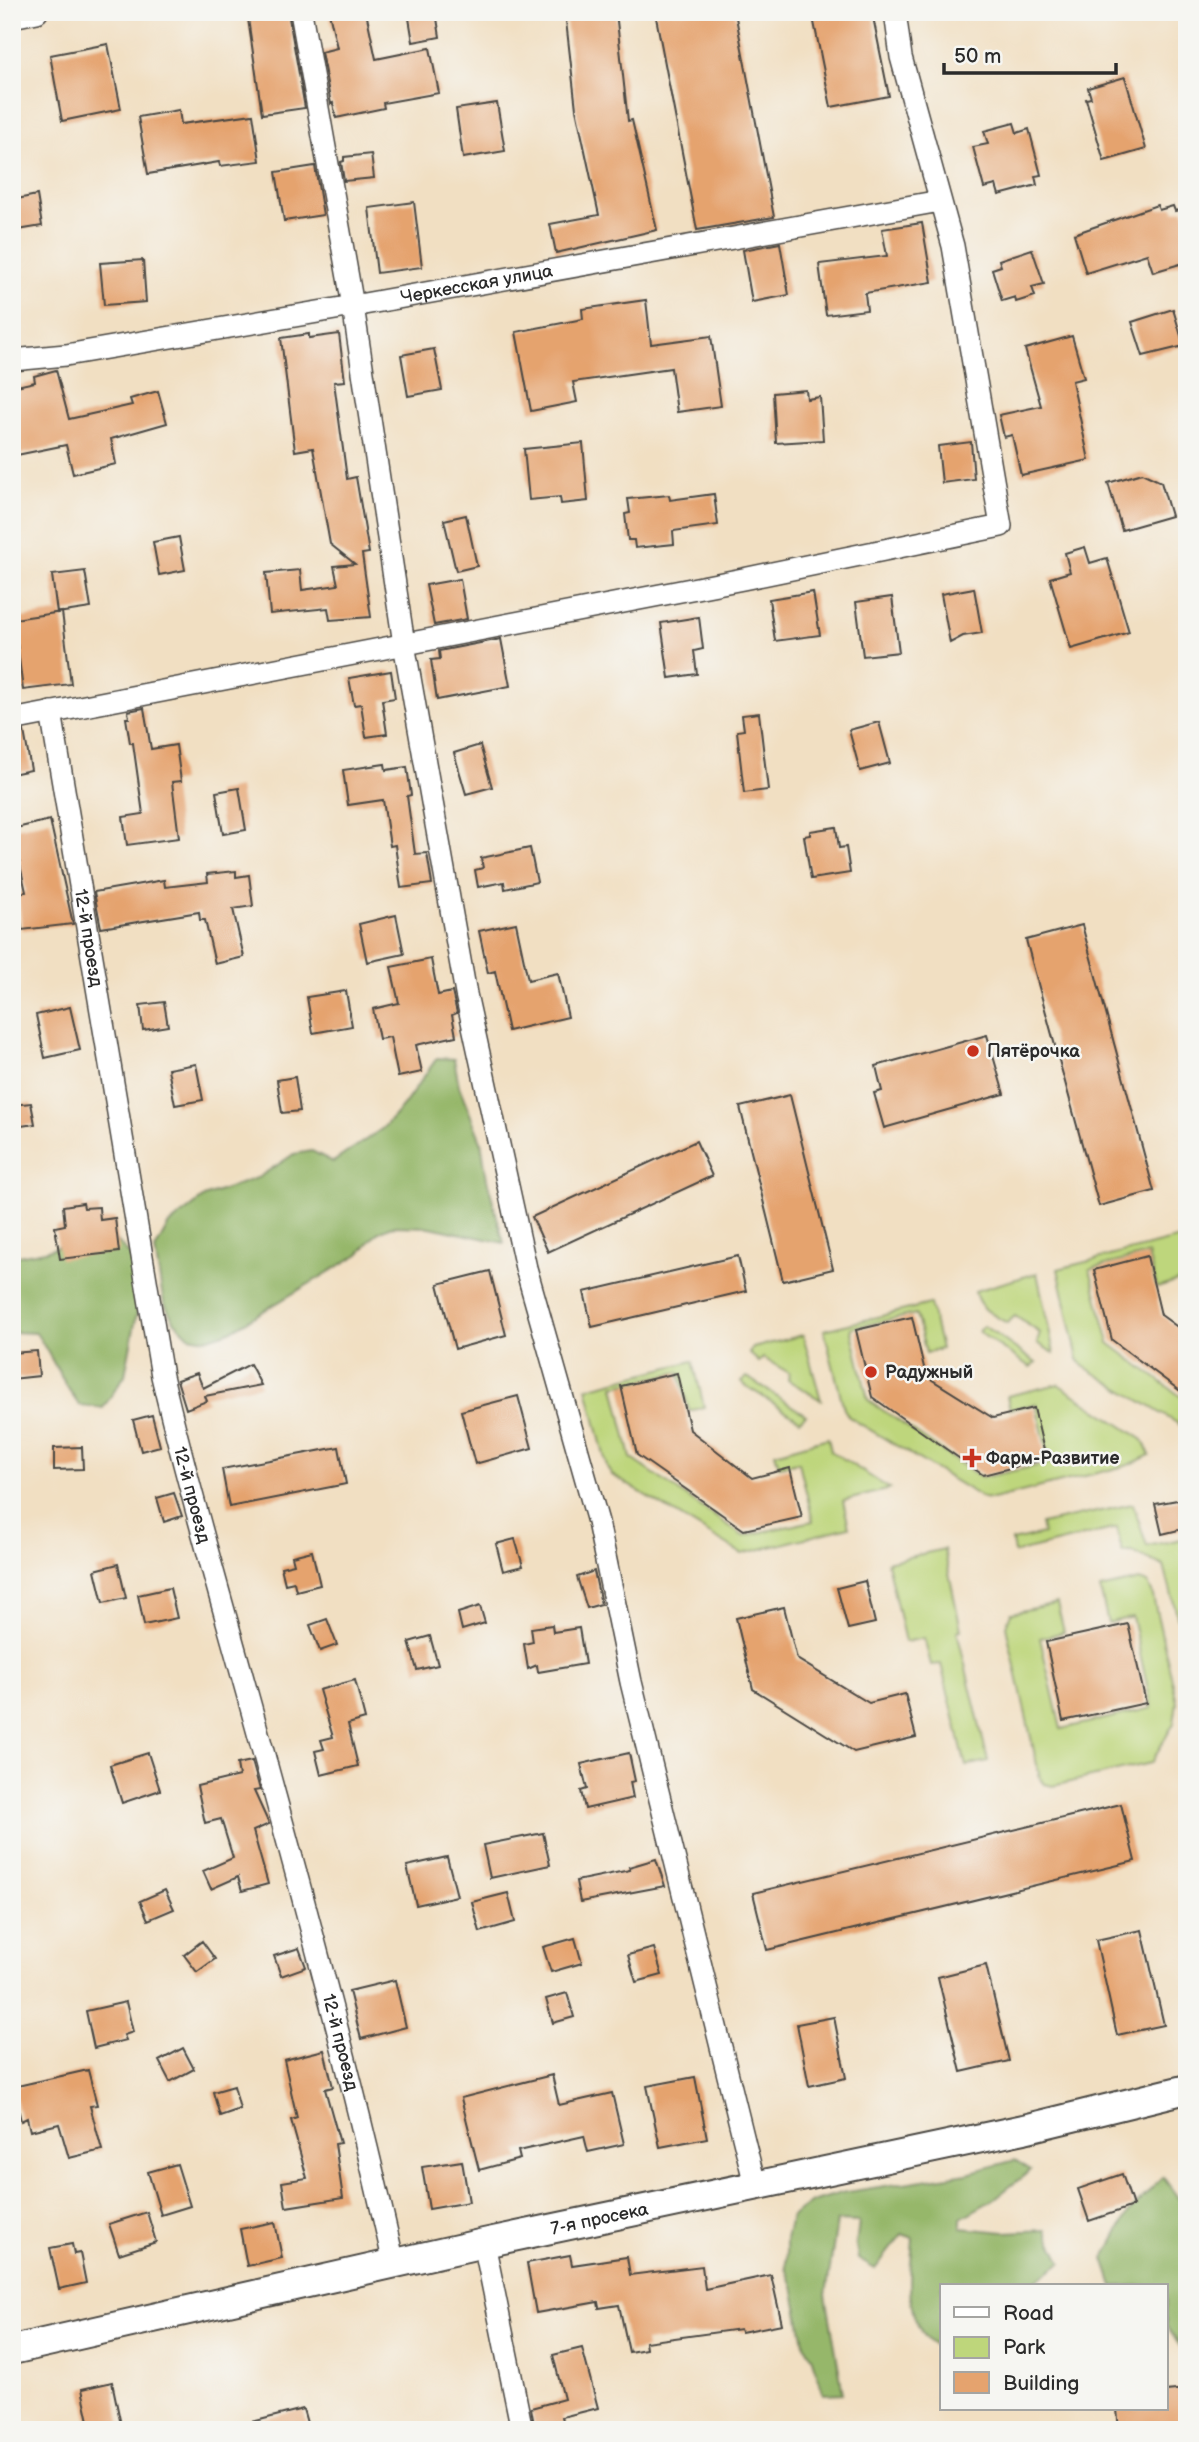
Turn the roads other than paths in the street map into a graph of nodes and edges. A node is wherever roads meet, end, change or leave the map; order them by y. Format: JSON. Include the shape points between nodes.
{"nodes":[{"id":1,"x":37,"y":12,"type":"edge"},
{"id":2,"x":301,"y":12,"type":"edge"},
{"id":3,"x":895,"y":12,"type":"edge"},
{"id":4,"x":12,"y":17,"type":"edge"},
{"id":5,"x":940,"y":201,"type":"junction"},
{"id":6,"x":353,"y":306,"type":"junction"},
{"id":7,"x":12,"y":360,"type":"edge"},
{"id":8,"x":404,"y":644,"type":"junction"},
{"id":9,"x":51,"y":712,"type":"junction"},
{"id":10,"x":12,"y":720,"type":"edge"},
{"id":11,"x":1187,"y":2089,"type":"edge"},
{"id":12,"x":755,"y":2185,"type":"junction"},
{"id":13,"x":484,"y":2243,"type":"junction"},
{"id":14,"x":394,"y":2264,"type":"junction"},
{"id":15,"x":12,"y":2350,"type":"edge"},
{"id":16,"x":522,"y":2430,"type":"edge"}],
"edges":[{"from":1,"to":4,"type":"street"},
{"from":2,"to":6,"type":"street"},
{"from":3,"to":5,"type":"street","via":[[901,57]]},
{"from":5,"to":6,"type":"street","name":"Черкесская улица"},
{"from":5,"to":8,"type":"street","via":[[953,246],[1001,526]]},
{"from":6,"to":7,"type":"street","name":"Черкесская улица","via":[[66,355]]},
{"from":6,"to":8,"type":"street"},
{"from":8,"to":9,"type":"street"},
{"from":8,"to":12,"type":"street","via":[[466,994],[523,1256],[598,1522],[631,1682]]},
{"from":9,"to":10,"type":"street"},
{"from":9,"to":14,"type":"street","name":"12-й проезд","via":[[162,1376],[367,2144]]},
{"from":11,"to":12,"type":"street","name":"7-я просека","via":[[1024,2129]]},
{"from":12,"to":13,"type":"street","name":"7-я просека"},
{"from":13,"to":14,"type":"street","name":"7-я просека"},
{"from":13,"to":16,"type":"street"},
{"from":14,"to":15,"type":"street","name":"7-я просека"}]}
